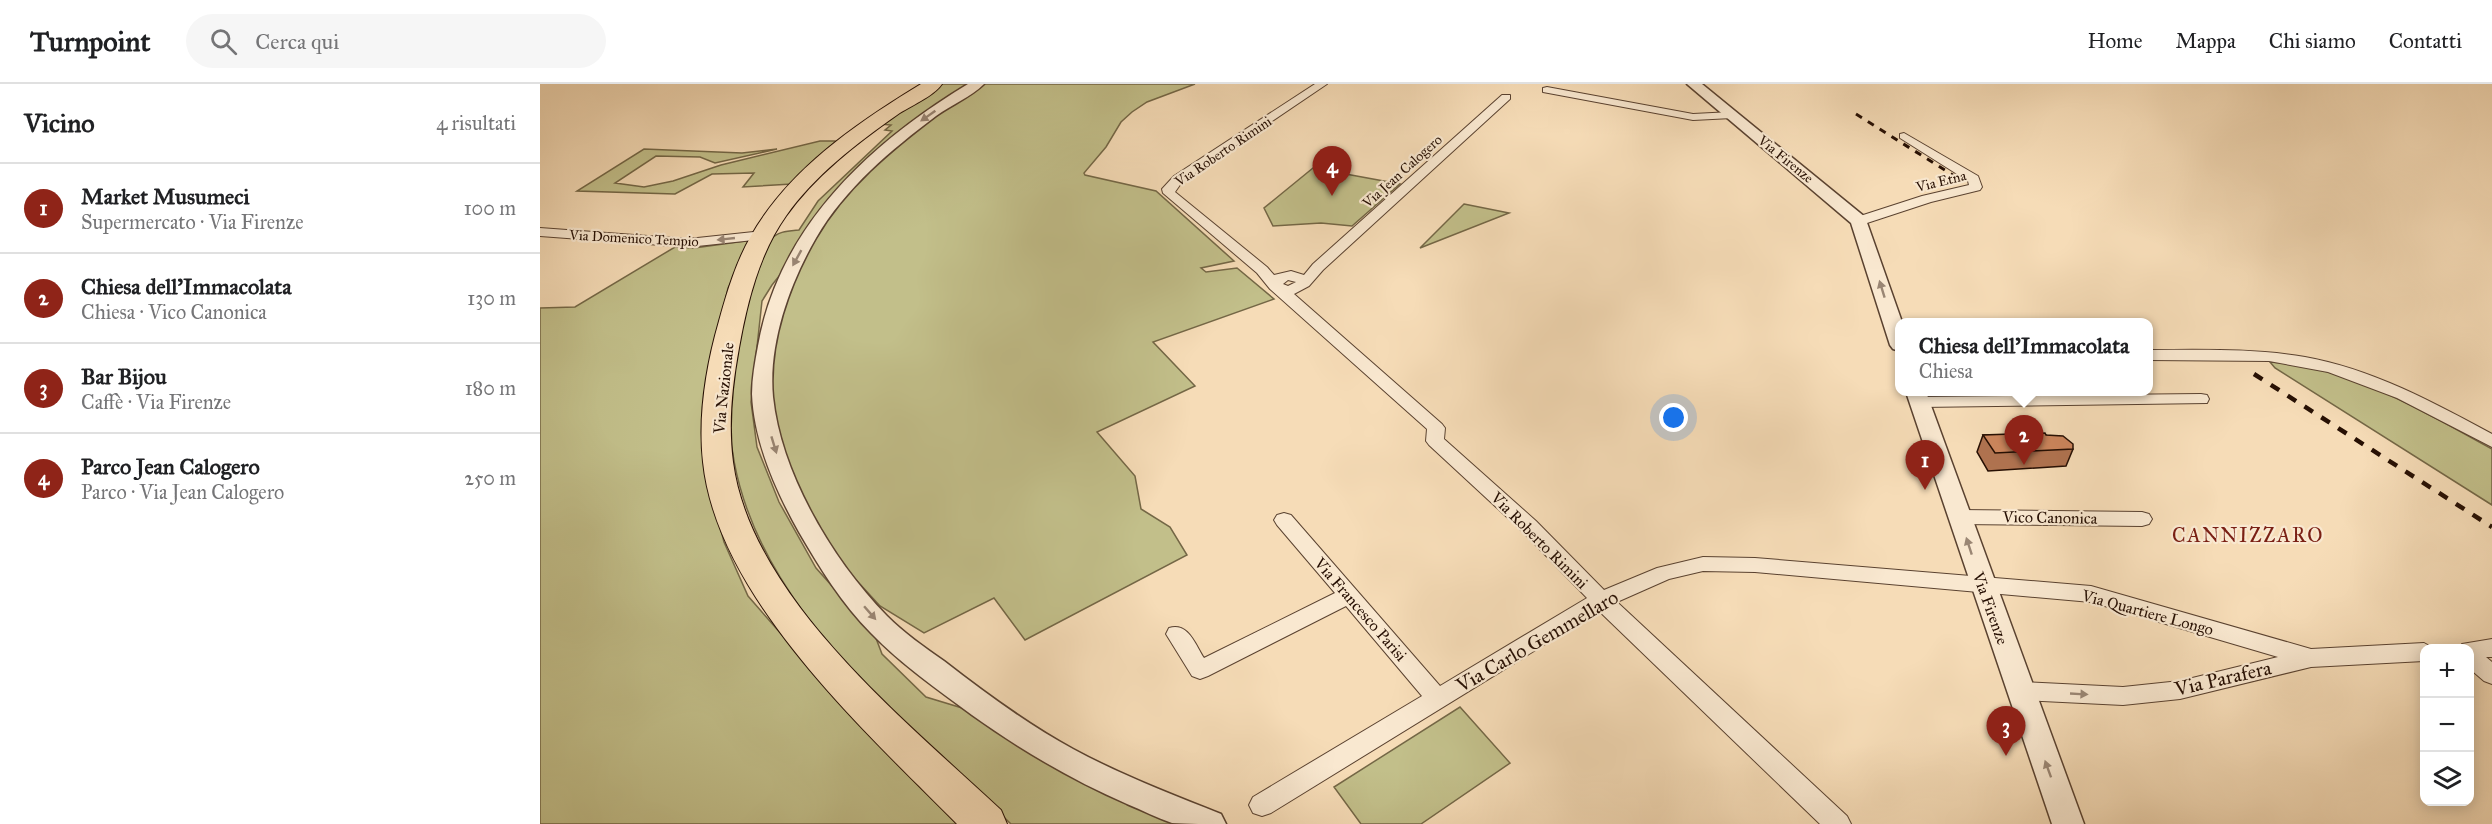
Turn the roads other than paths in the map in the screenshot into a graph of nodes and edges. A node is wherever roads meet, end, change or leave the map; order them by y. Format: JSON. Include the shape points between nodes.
{"nodes":[{"id":1,"x":933,"y":84,"type":"edge"},
{"id":2,"x":977,"y":84,"type":"edge"},
{"id":3,"x":1322,"y":84,"type":"edge"},
{"id":4,"x":1694,"y":84,"type":"edge"},
{"id":5,"x":1547,"y":90,"type":"dead end"},
{"id":6,"x":1506,"y":97,"type":"dead end"},
{"id":7,"x":1732,"y":115,"type":"junction"},
{"id":8,"x":1904,"y":136,"type":"dead end"},
{"id":9,"x":1859,"y":221,"type":"junction"},
{"id":10,"x":540,"y":232,"type":"edge"},
{"id":11,"x":763,"y":235,"type":"junction"},
{"id":12,"x":1291,"y":286,"type":"junction"},
{"id":13,"x":1895,"y":333,"type":"edge"},
{"id":14,"x":2153,"y":355,"type":"edge"},
{"id":15,"x":1918,"y":397,"type":"edge"},
{"id":16,"x":2201,"y":399,"type":"dead end"},
{"id":17,"x":2492,"y":441,"type":"edge"},
{"id":18,"x":1959,"y":517,"type":"junction"},
{"id":19,"x":2142,"y":519,"type":"dead end"},
{"id":20,"x":1284,"y":520,"type":"dead end"},
{"id":21,"x":1982,"y":584,"type":"junction"},
{"id":22,"x":1348,"y":595,"type":"junction"},
{"id":23,"x":1601,"y":600,"type":"junction"},
{"id":24,"x":1177,"y":634,"type":"dead end"},
{"id":25,"x":2492,"y":648,"type":"edge"},
{"id":26,"x":2474,"y":650,"type":"edge"},
{"id":27,"x":2420,"y":652,"type":"edge"},
{"id":28,"x":2311,"y":658,"type":"junction"},
{"id":29,"x":2474,"y":661,"type":"edge"},
{"id":30,"x":2492,"y":675,"type":"edge"},
{"id":31,"x":2020,"y":691,"type":"junction"},
{"id":32,"x":1438,"y":699,"type":"junction"},
{"id":33,"x":1262,"y":805,"type":"dead end"},
{"id":34,"x":986,"y":824,"type":"edge"},
{"id":35,"x":1210,"y":824,"type":"edge"},
{"id":36,"x":1838,"y":824,"type":"edge"},
{"id":37,"x":2068,"y":824,"type":"edge"}],
"edges":[{"from":1,"to":11,"type":"main road","name":"Via Nazionale","via":[[886,114],[815,172]]},
{"from":2,"to":35,"type":"street","one_way":true,"via":[[923,119],[878,156],[833,203],[802,249],[771,319],[766,352],[763,396],[773,443],[805,522],[828,559],[889,635],[975,702],[1056,754],[1107,781]]},
{"from":3,"to":12,"type":"street","name":"Via Roberto Rimini","via":[[1168,189],[1262,270]]},
{"from":4,"to":7,"type":"street","name":"Via Firenze"},
{"from":5,"to":7,"type":"street","via":[[1693,117]]},
{"from":6,"to":12,"type":"street","name":"Via Jean Calogero","via":[[1318,267]]},
{"from":7,"to":9,"type":"street","name":"Via Firenze"},
{"from":8,"to":9,"type":"street","name":"Via Etna","via":[[1974,179],[1976,188]]},
{"from":13,"to":9,"type":"street","one_way":true},
{"from":11,"to":10,"type":"street","name":"Via Domenico Tempio","one_way":true,"via":[[688,243]]},
{"from":11,"to":34,"type":"main road","name":"Via Nazionale","via":[[736,302],[722,362],[716,419],[718,463],[740,533],[768,588],[804,639],[858,699]]},
{"from":12,"to":23,"type":"street","name":"Via Roberto Rimini","via":[[1436,428],[1435,441],[1529,526]]},
{"from":14,"to":17,"type":"street","via":[[2264,357],[2337,369],[2415,399]]},
{"from":15,"to":16,"type":"street"},
{"from":15,"to":18,"type":"street","name":"Via Firenze"},
{"from":18,"to":19,"type":"street","name":"Vico Canonica"},
{"from":21,"to":18,"type":"street","name":"Via Firenze","one_way":true},
{"from":20,"to":22,"type":"street","name":"Via Francesco Parisi"},
{"from":21,"to":23,"type":"street","name":"Via Carlo Gemmellaro","via":[[1703,564],[1664,573]]},
{"from":21,"to":28,"type":"street","name":"Via Quartiere Longo","via":[[2091,594]]},
{"from":21,"to":31,"type":"street","name":"Via Firenze"},
{"from":22,"to":24,"type":"street","via":[[1200,670]]},
{"from":22,"to":32,"type":"street","name":"Via Francesco Parisi"},
{"from":23,"to":32,"type":"street","name":"Via Carlo Gemmellaro"},
{"from":23,"to":36,"type":"street","name":"Via Roberto Rimini"},
{"from":25,"to":26,"type":"street"},
{"from":27,"to":28,"type":"street","name":"Via Parafera"},
{"from":31,"to":28,"type":"street","name":"Via Parafera","one_way":true,"via":[[2123,696],[2180,690]]},
{"from":29,"to":30,"type":"street"},
{"from":37,"to":31,"type":"street","name":"Via Firenze","one_way":true},
{"from":32,"to":33,"type":"street","name":"Via Carlo Gemmellaro"}]}
